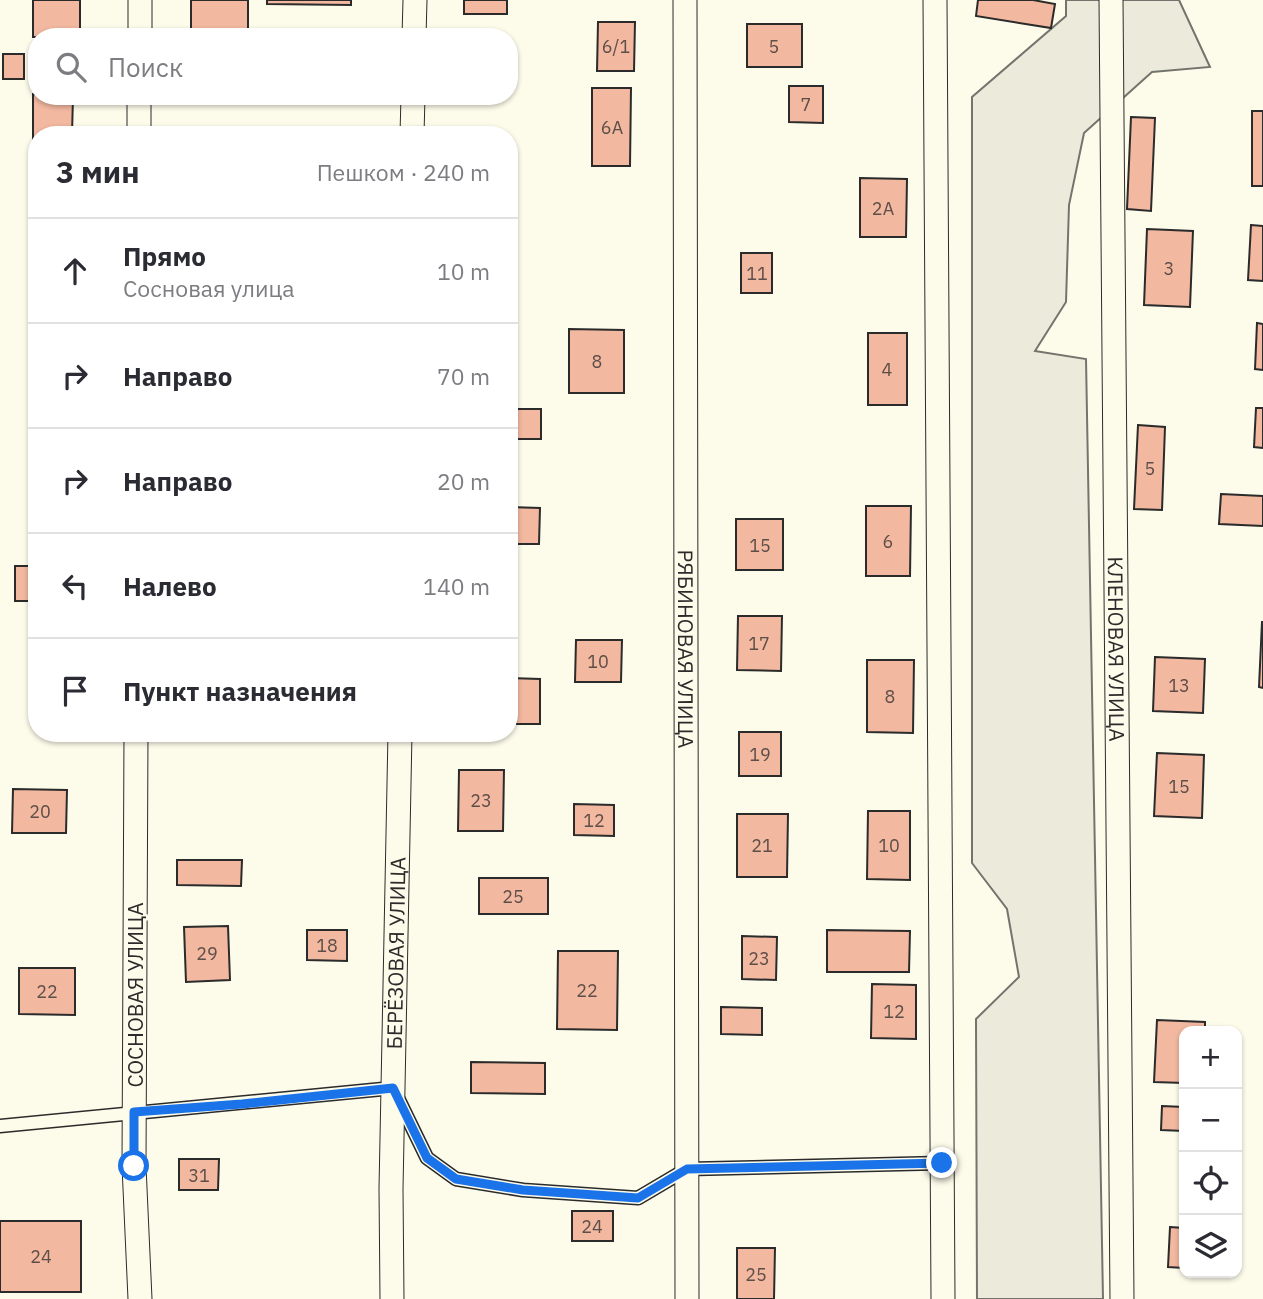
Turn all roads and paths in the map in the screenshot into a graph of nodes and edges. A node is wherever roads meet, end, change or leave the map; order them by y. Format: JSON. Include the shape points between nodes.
{"nodes":[{"id":1,"x":140,"y":0,"type":"edge"},
{"id":2,"x":415,"y":0,"type":"edge"},
{"id":3,"x":685,"y":0,"type":"edge"},
{"id":4,"x":935,"y":0,"type":"edge"},
{"id":5,"x":1111,"y":0,"type":"edge"},
{"id":6,"x":139,"y":28,"type":"edge"},
{"id":7,"x":414,"y":28,"type":"edge"},
{"id":8,"x":139,"y":105,"type":"edge"},
{"id":9,"x":413,"y":105,"type":"edge"},
{"id":10,"x":139,"y":126,"type":"edge"},
{"id":11,"x":412,"y":126,"type":"edge"},
{"id":12,"x":136,"y":742,"type":"edge"},
{"id":13,"x":401,"y":742,"type":"edge"},
{"id":14,"x":393,"y":1088,"type":"junction"},
{"id":15,"x":134,"y":1112,"type":"junction"},
{"id":16,"x":0,"y":1126,"type":"edge"},
{"id":17,"x":942,"y":1163,"type":"junction"},
{"id":18,"x":687,"y":1169,"type":"junction"},
{"id":19,"x":140,"y":1299,"type":"edge"},
{"id":20,"x":392,"y":1299,"type":"edge"},
{"id":21,"x":687,"y":1299,"type":"edge"},
{"id":22,"x":943,"y":1299,"type":"edge"},
{"id":23,"x":1122,"y":1299,"type":"edge"}],
"edges":[{"from":1,"to":6,"type":"street"},
{"from":2,"to":7,"type":"street"},
{"from":3,"to":18,"type":"street","name":"РЯБИНОВАЯ УЛИЦА"},
{"from":4,"to":17,"type":"street"},
{"from":5,"to":23,"type":"street","name":"КЛЕНОВАЯ УЛИЦА"},
{"from":8,"to":10,"type":"street"},
{"from":9,"to":11,"type":"street"},
{"from":12,"to":15,"type":"street","name":"СОСНОВАЯ УЛИЦА"},
{"from":13,"to":14,"type":"street","name":"БЕРЁЗОВАЯ УЛИЦА"},
{"from":14,"to":15,"type":"lane"},
{"from":14,"to":18,"type":"lane","via":[[427,1158],[456,1179],[523,1190],[638,1198]]},
{"from":14,"to":20,"type":"street","name":"БЕРЁЗОВАЯ УЛИЦА"},
{"from":15,"to":16,"type":"lane"},
{"from":15,"to":19,"type":"street","name":"СОСНОВАЯ УЛИЦА"},
{"from":17,"to":18,"type":"lane"},
{"from":17,"to":22,"type":"street"},
{"from":18,"to":21,"type":"street","name":"РЯБИНОВАЯ УЛИЦА"}]}
